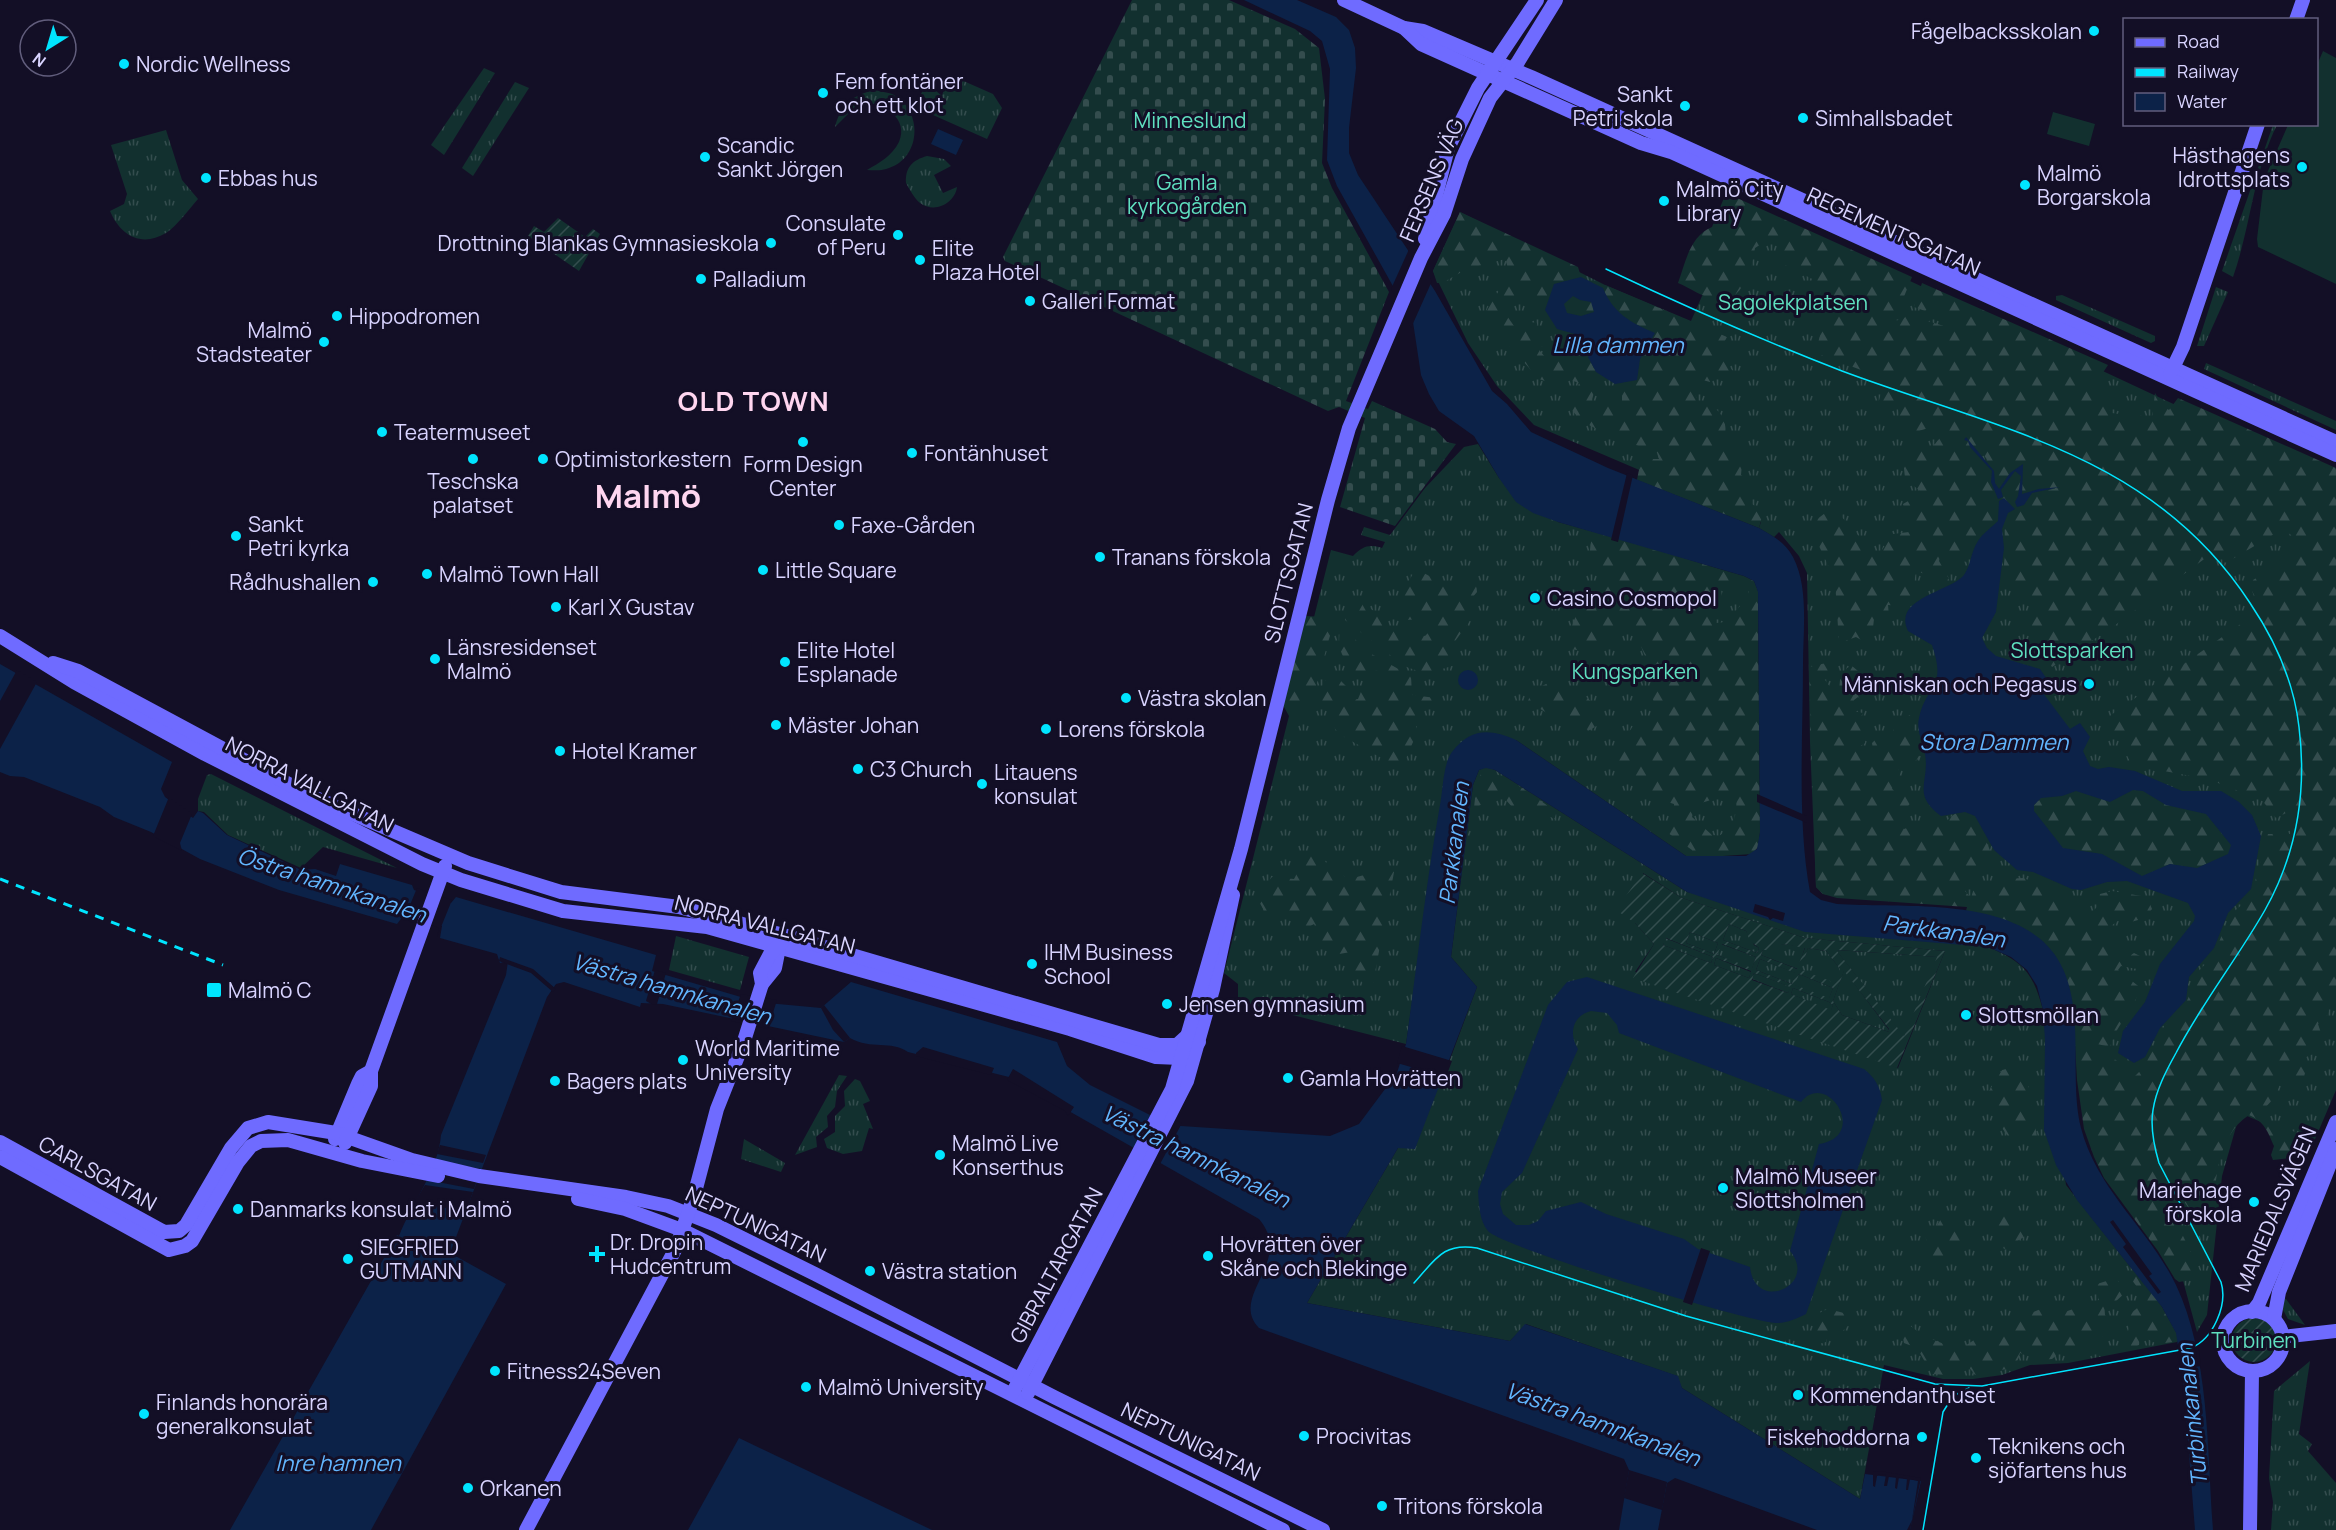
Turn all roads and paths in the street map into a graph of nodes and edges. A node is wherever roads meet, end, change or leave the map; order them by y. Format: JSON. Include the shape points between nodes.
{"nodes":[{"id":1,"x":1344,"y":0,"type":"edge"},
{"id":2,"x":1537,"y":0,"type":"edge"},
{"id":3,"x":1556,"y":0,"type":"edge"},
{"id":4,"x":2303,"y":0,"type":"edge"},
{"id":5,"x":2297,"y":18,"type":"edge"},
{"id":6,"x":1404,"y":28,"type":"junction"},
{"id":7,"x":1497,"y":62,"type":"junction"},
{"id":8,"x":1512,"y":69,"type":"junction"},
{"id":9,"x":1488,"y":75,"type":"junction"},
{"id":10,"x":1503,"y":81,"type":"junction"},
{"id":11,"x":2257,"y":126,"type":"edge"},
{"id":12,"x":1421,"y":258,"type":"junction"},
{"id":13,"x":2170,"y":373,"type":"junction"},
{"id":14,"x":2336,"y":442,"type":"edge"},
{"id":15,"x":2336,"y":455,"type":"edge"},
{"id":16,"x":0,"y":636,"type":"edge"},
{"id":17,"x":36,"y":658,"type":"junction"},
{"id":18,"x":449,"y":855,"type":"junction"},
{"id":19,"x":443,"y":873,"type":"junction"},
{"id":20,"x":787,"y":936,"type":"junction"},
{"id":21,"x":779,"y":948,"type":"junction"},
{"id":22,"x":1194,"y":1038,"type":"junction"},
{"id":23,"x":1157,"y":1051,"type":"junction"},
{"id":24,"x":1180,"y":1058,"type":"junction"},
{"id":25,"x":1190,"y":1073,"type":"junction"},
{"id":26,"x":1176,"y":1074,"type":"junction"},
{"id":27,"x":1168,"y":1112,"type":"junction"},
{"id":28,"x":2336,"y":1122,"type":"edge"},
{"id":29,"x":342,"y":1135,"type":"junction"},
{"id":30,"x":0,"y":1142,"type":"edge"},
{"id":31,"x":2336,"y":1149,"type":"edge"},
{"id":32,"x":336,"y":1153,"type":"junction"},
{"id":33,"x":0,"y":1157,"type":"edge"},
{"id":34,"x":431,"y":1170,"type":"junction"},
{"id":35,"x":478,"y":1179,"type":"junction"},
{"id":36,"x":688,"y":1213,"type":"junction"},
{"id":37,"x":682,"y":1230,"type":"junction"},
{"id":38,"x":179,"y":1231,"type":"joint"},
{"id":39,"x":176,"y":1249,"type":"joint"},
{"id":40,"x":2252,"y":1312,"type":"junction"},
{"id":41,"x":2274,"y":1319,"type":"junction"},
{"id":42,"x":2336,"y":1331,"type":"edge"},
{"id":43,"x":2282,"y":1337,"type":"junction"},
{"id":44,"x":2252,"y":1371,"type":"junction"},
{"id":45,"x":1026,"y":1381,"type":"junction"},
{"id":46,"x":1018,"y":1397,"type":"junction"},
{"id":47,"x":526,"y":1530,"type":"edge"},
{"id":48,"x":1284,"y":1530,"type":"edge"},
{"id":49,"x":1323,"y":1530,"type":"edge"},
{"id":50,"x":2250,"y":1530,"type":"edge"}],
"edges":[{"from":1,"to":6,"type":"main road","name":"REGEMENTSGATAN"},
{"from":2,"to":7,"type":"main road"},
{"from":3,"to":8,"type":"main road","name":"FERSENS VÄG"},
{"from":4,"to":5,"type":"main road"},
{"from":6,"to":7,"type":"main road","name":"REGEMENTSGATAN","via":[[1423,31]]},
{"from":6,"to":9,"type":"main road","name":"REGEMENTSGATAN","via":[[1421,44]]},
{"from":7,"to":8,"type":"main road","name":"REGEMENTSGATAN"},
{"from":7,"to":9,"type":"main road","name":"FERSENS VÄG"},
{"from":8,"to":10,"type":"main road","name":"FERSENS VÄG"},
{"from":8,"to":13,"type":"main road","name":"REGEMENTSGATAN"},
{"from":9,"to":10,"type":"main road","name":"REGEMENTSGATAN"},
{"from":9,"to":12,"type":"main road","name":"FERSENS VÄG","via":[[1448,148]]},
{"from":10,"to":12,"type":"main road","name":"FERSENS VÄG","via":[[1483,113],[1462,159],[1444,214]]},
{"from":10,"to":13,"type":"main road","name":"REGEMENTSGATAN"},
{"from":11,"to":13,"type":"main road","via":[[2183,347]]},
{"from":12,"to":22,"type":"main road","name":"SLOTTSGATAN","via":[[1349,428],[1328,500]]},
{"from":13,"to":14,"type":"main road","name":"REGEMENTSGATAN"},
{"from":13,"to":15,"type":"main road","name":"REGEMENTSGATAN"},
{"from":16,"to":17,"type":"main road","name":"NORRA VALLGATAN"},
{"from":17,"to":18,"type":"main road","name":"NORRA VALLGATAN","via":[[78,671],[311,796]]},
{"from":17,"to":19,"type":"main road","name":"NORRA VALLGATAN","via":[[205,754]]},
{"from":18,"to":19,"type":"main road"},
{"from":18,"to":20,"type":"main road","name":"NORRA VALLGATAN","via":[[561,892],[680,907]]},
{"from":19,"to":21,"type":"main road","name":"NORRA VALLGATAN","via":[[548,907],[690,923]]},
{"from":19,"to":29,"type":"main road","via":[[371,1071],[371,1086]]},
{"from":20,"to":21,"type":"main road"},
{"from":20,"to":23,"type":"main road","name":"NORRA VALLGATAN"},
{"from":21,"to":23,"type":"main road","name":"NORRA VALLGATAN"},
{"from":21,"to":36,"type":"main road","via":[[775,968],[762,984],[717,1109]]},
{"from":22,"to":23,"type":"main road"},
{"from":22,"to":24,"type":"main road"},
{"from":22,"to":25,"type":"main road"},
{"from":23,"to":24,"type":"main road"},
{"from":23,"to":26,"type":"main road"},
{"from":24,"to":25,"type":"main road"},
{"from":24,"to":26,"type":"main road"},
{"from":25,"to":27,"type":"main road"},
{"from":26,"to":27,"type":"main road"},
{"from":27,"to":45,"type":"main road","name":"GIBRALTARGATAN"},
{"from":28,"to":40,"type":"main road","name":"MARIEDALSVÄGEN"},
{"from":29,"to":32,"type":"main road"},
{"from":29,"to":34,"type":"main road","name":"NEPTUNIGATAN"},
{"from":29,"to":38,"type":"main road","name":"NEPTUNIGATAN","via":[[268,1122],[248,1128]]},
{"from":30,"to":38,"type":"main road","name":"CARLSGATAN","via":[[155,1228]]},
{"from":31,"to":41,"type":"main road","name":"MARIEDALSVÄGEN","via":[[2277,1297]]},
{"from":32,"to":34,"type":"main road","name":"NEPTUNIGATAN"},
{"from":32,"to":39,"type":"main road","name":"NEPTUNIGATAN","via":[[288,1140],[255,1143],[238,1162],[192,1241]]},
{"from":33,"to":39,"type":"main road","name":"CARLSGATAN","via":[[162,1248]]},
{"from":34,"to":35,"type":"main road","name":"NEPTUNIGATAN"},
{"from":35,"to":36,"type":"main road","name":"NEPTUNIGATAN","via":[[626,1197]]},
{"from":35,"to":37,"type":"main road","name":"NEPTUNIGATAN","via":[[609,1205]]},
{"from":36,"to":37,"type":"main road"},
{"from":36,"to":45,"type":"main road","name":"NEPTUNIGATAN"},
{"from":37,"to":46,"type":"main road","name":"NEPTUNIGATAN"},
{"from":37,"to":47,"type":"main road","via":[[623,1351]]},
{"from":40,"to":41,"type":"main road","name":"MARIEDALSVÄGEN"},
{"from":40,"to":44,"type":"main road","name":"MARIEDALSVÄGEN","via":[[2243,1313],[2232,1322],[2223,1340],[2230,1360]]},
{"from":41,"to":43,"type":"main road"},
{"from":42,"to":43,"type":"main road"},
{"from":43,"to":44,"type":"main road","via":[[2277,1360]]},
{"from":44,"to":50,"type":"main road"},
{"from":45,"to":46,"type":"main road","name":"GIBRALTARGATAN"},
{"from":45,"to":49,"type":"main road","name":"NEPTUNIGATAN"},
{"from":46,"to":48,"type":"main road","name":"NEPTUNIGATAN"}]}
